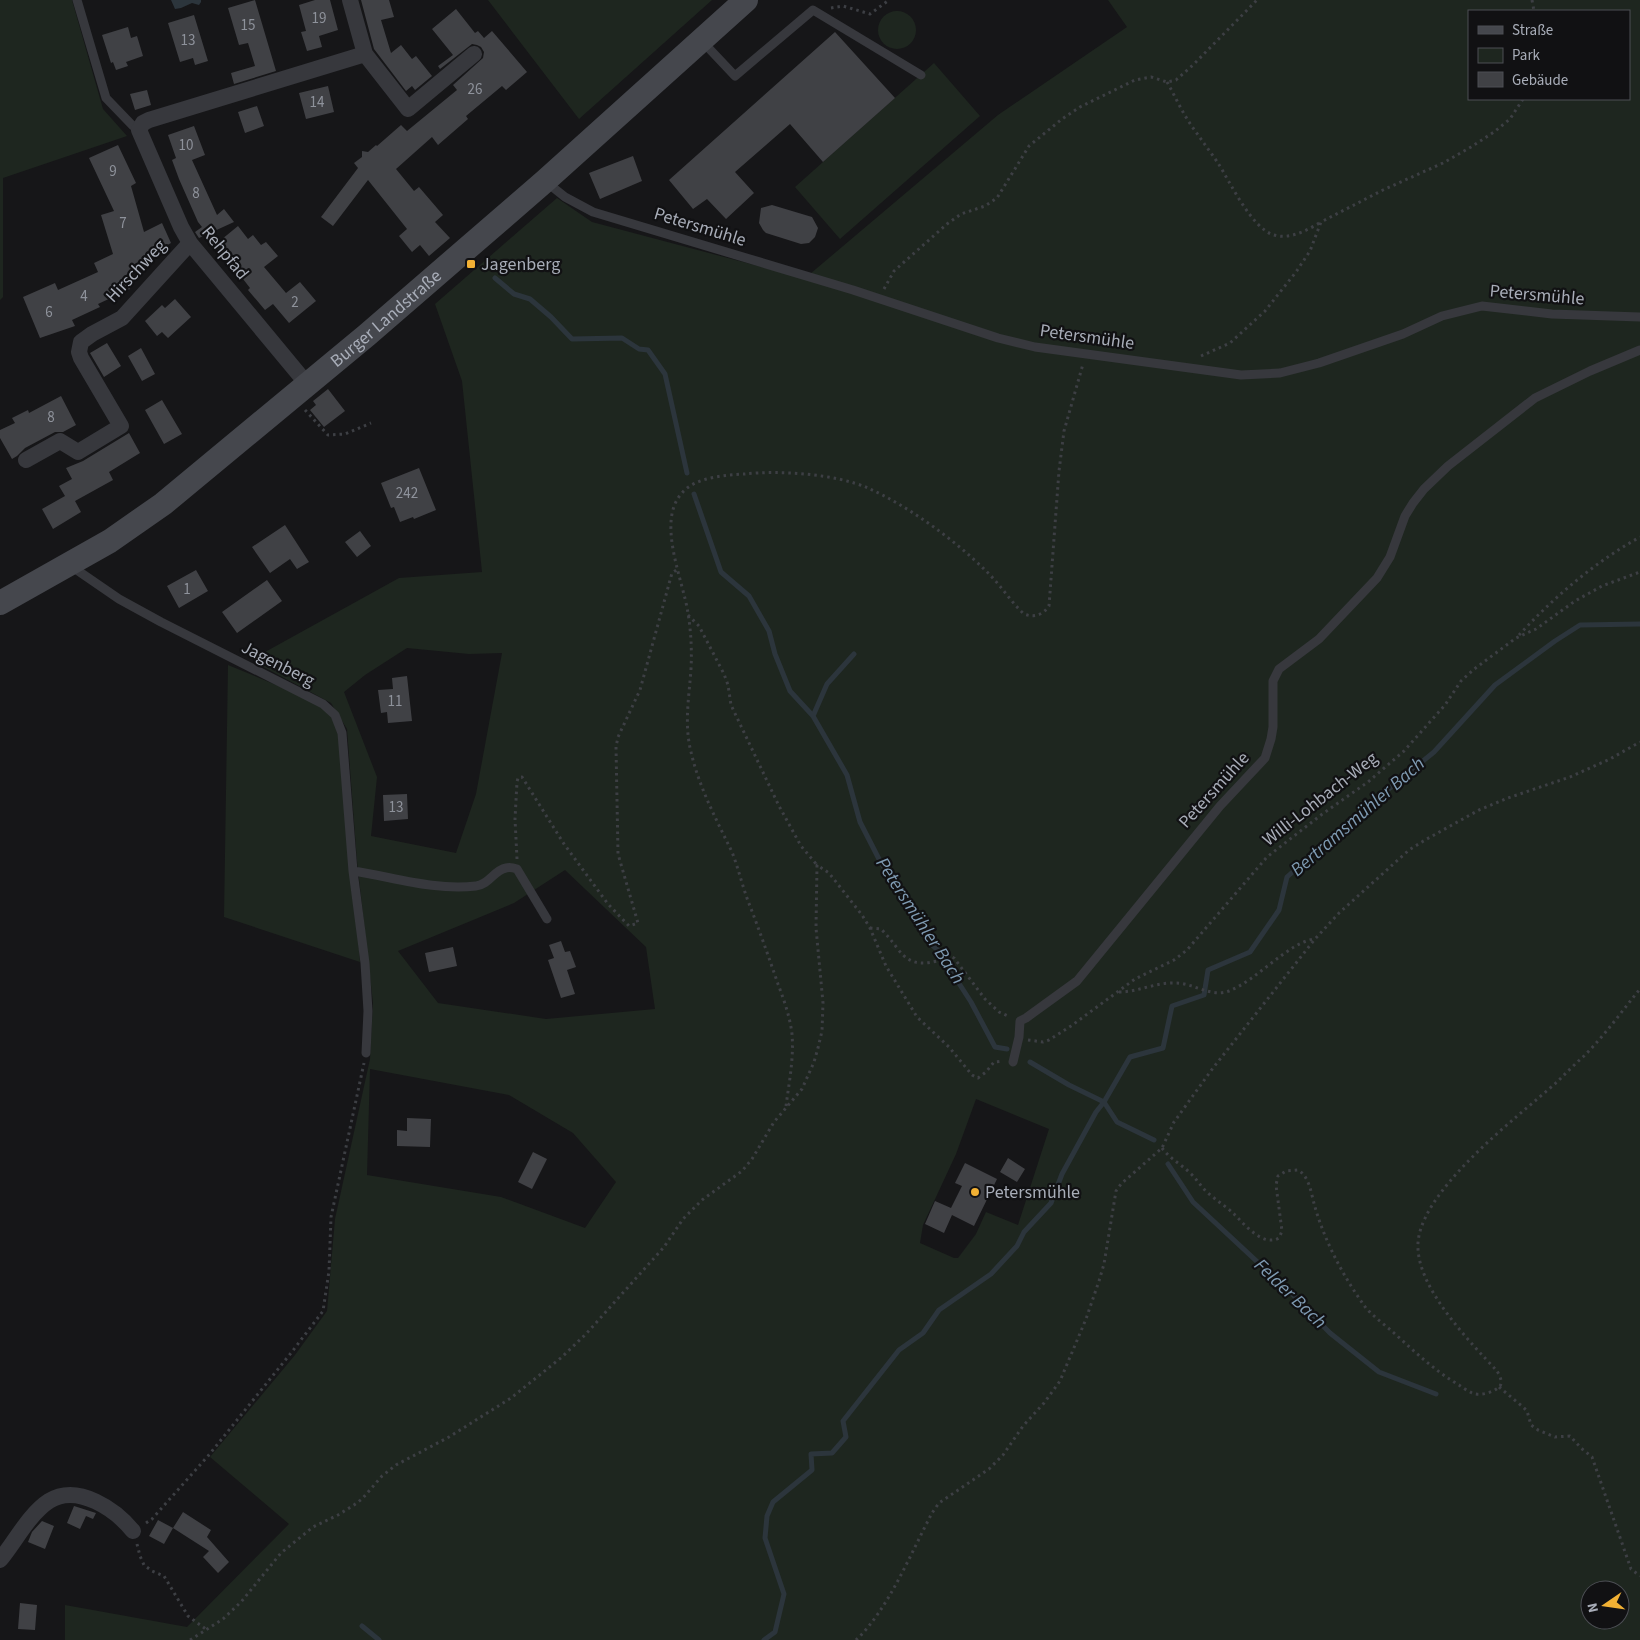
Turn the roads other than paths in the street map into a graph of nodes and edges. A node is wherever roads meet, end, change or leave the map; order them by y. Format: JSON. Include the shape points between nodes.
{"nodes":[{"id":1,"x":77,"y":0,"type":"edge"},
{"id":2,"x":350,"y":0,"type":"edge"},
{"id":3,"x":746,"y":0,"type":"edge"},
{"id":4,"x":702,"y":41,"type":"junction"},
{"id":5,"x":365,"y":54,"type":"junction"},
{"id":6,"x":474,"y":54,"type":"dead end"},
{"id":7,"x":921,"y":75,"type":"dead end"},
{"id":8,"x":139,"y":130,"type":"junction"},
{"id":9,"x":545,"y":181,"type":"junction"},
{"id":10,"x":190,"y":243,"type":"junction"},
{"id":11,"x":1640,"y":317,"type":"edge"},
{"id":12,"x":1640,"y":350,"type":"edge"},
{"id":13,"x":304,"y":394,"type":"junction"},
{"id":14,"x":26,"y":460,"type":"dead end"},
{"id":15,"x":69,"y":565,"type":"junction"},
{"id":16,"x":0,"y":604,"type":"edge"},
{"id":17,"x":353,"y":871,"type":"junction"},
{"id":18,"x":547,"y":919,"type":"dead end"},
{"id":19,"x":366,"y":1053,"type":"road end"},
{"id":20,"x":1013,"y":1062,"type":"road end"},
{"id":21,"x":133,"y":1531,"type":"road end"},
{"id":22,"x":0,"y":1560,"type":"edge"}],
"edges":[{"from":1,"to":8,"type":"lane","name":"Rehpfad","via":[[102,91]]},
{"from":2,"to":5,"type":"street"},
{"from":3,"to":4,"type":"main road","name":"Burger Landstraße"},
{"from":4,"to":7,"type":"lane","via":[[736,76],[813,10]]},
{"from":4,"to":9,"type":"main road","name":"Burger Landstraße"},
{"from":5,"to":6,"type":"street","via":[[408,109]]},
{"from":5,"to":8,"type":"street","via":[[149,120]]},
{"from":8,"to":10,"type":"street","name":"Rehpfad","via":[[180,227]]},
{"from":9,"to":11,"type":"lane","name":"Petersmühle","via":[[565,197],[593,212],[878,298],[998,338],[1035,347],[1241,375],[1287,371],[1319,363],[1386,341],[1452,313],[1482,306],[1552,314]]},
{"from":9,"to":13,"type":"main road","name":"Burger Landstraße"},
{"from":10,"to":13,"type":"street","name":"Rehpfad"},
{"from":10,"to":14,"type":"street","name":"Hirschweg","via":[[122,318],[92,334],[79,346],[82,358],[121,426],[78,452],[60,441]]},
{"from":12,"to":20,"type":"lane","name":"Petersmühle","via":[[1535,398],[1448,466],[1424,489],[1405,516],[1390,557],[1377,578],[1319,639],[1279,668],[1273,681],[1273,727],[1265,758],[1195,835],[1077,981],[1020,1021]]},
{"from":13,"to":15,"type":"main road","name":"Burger Landstraße","via":[[163,504]]},
{"from":15,"to":16,"type":"main road","name":"Burger Landstraße"},
{"from":15,"to":17,"type":"lane","name":"Jagenberg","via":[[119,599],[322,704],[335,715],[342,733]]},
{"from":17,"to":18,"type":"lane","via":[[457,887],[478,886],[499,871],[517,869]]},
{"from":17,"to":19,"type":"lane","name":"Jagenberg","via":[[368,1002]]},
{"from":21,"to":22,"type":"street","via":[[124,1520],[99,1502],[83,1497],[56,1498],[30,1519]]}]}
